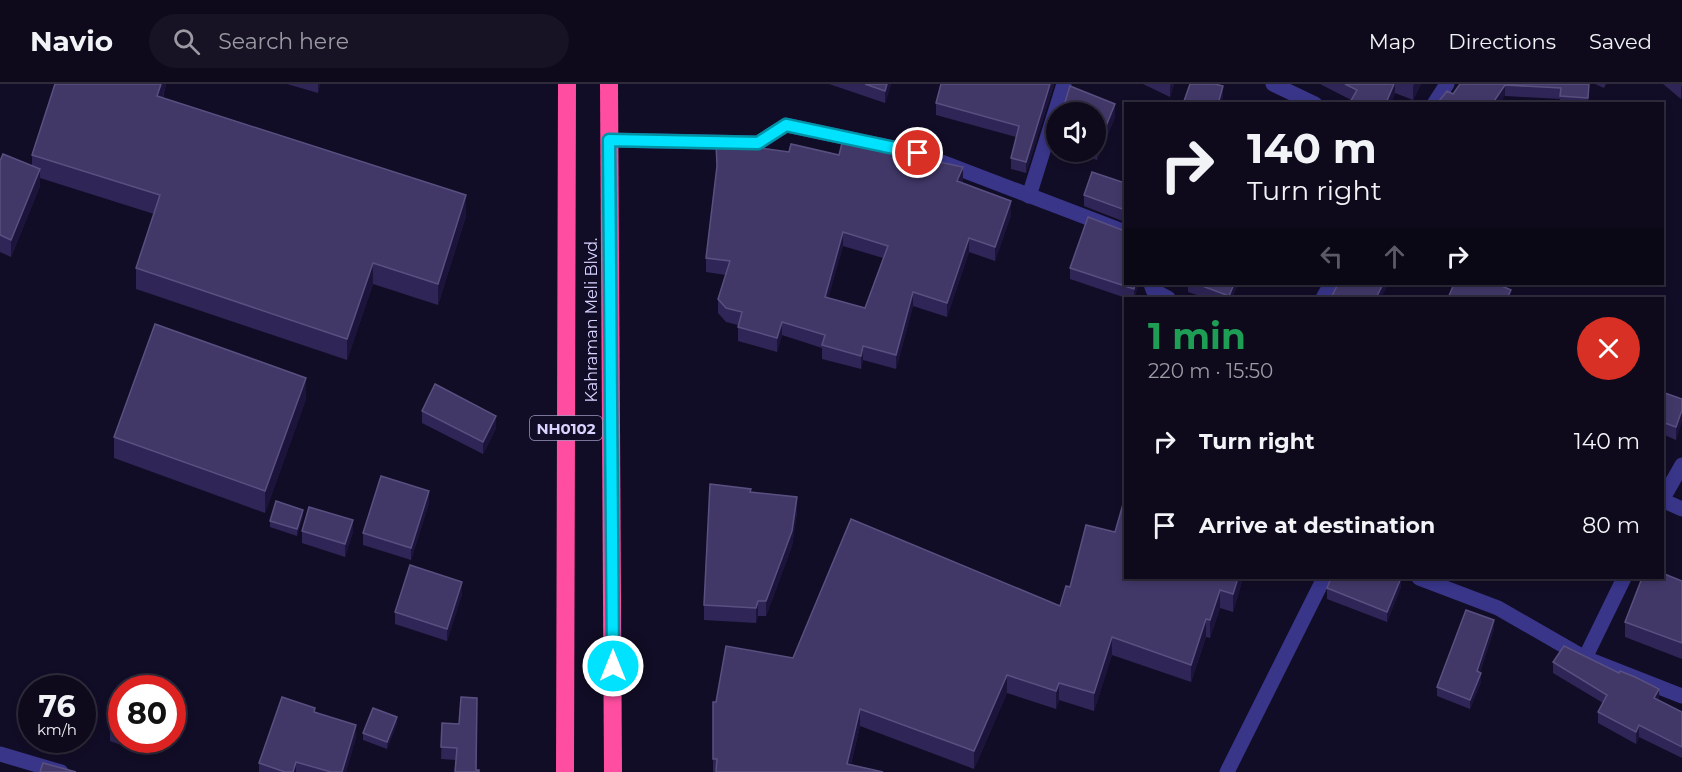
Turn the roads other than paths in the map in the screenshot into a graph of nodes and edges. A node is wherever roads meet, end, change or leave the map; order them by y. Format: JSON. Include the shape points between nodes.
{"nodes":[{"id":1,"x":567,"y":84,"type":"edge"},
{"id":2,"x":609,"y":84,"type":"edge"},
{"id":3,"x":1064,"y":84,"type":"edge"},
{"id":4,"x":1273,"y":84,"type":"edge"},
{"id":5,"x":1447,"y":84,"type":"edge"},
{"id":6,"x":1311,"y":102,"type":"edge"},
{"id":7,"x":1435,"y":102,"type":"edge"},
{"id":8,"x":609,"y":140,"type":"junction"},
{"id":9,"x":1029,"y":196,"type":"junction"},
{"id":10,"x":1124,"y":232,"type":"edge"},
{"id":11,"x":1151,"y":285,"type":"edge"},
{"id":12,"x":1165,"y":297,"type":"edge"},
{"id":13,"x":1682,"y":465,"type":"edge"},
{"id":14,"x":1664,"y":496,"type":"edge"},
{"id":15,"x":1664,"y":501,"type":"edge"},
{"id":16,"x":1682,"y":509,"type":"edge"},
{"id":17,"x":1324,"y":579,"type":"edge"},
{"id":18,"x":1422,"y":579,"type":"edge"},
{"id":19,"x":1624,"y":579,"type":"edge"},
{"id":20,"x":1585,"y":658,"type":"junction"},
{"id":21,"x":1682,"y":696,"type":"edge"},
{"id":22,"x":0,"y":754,"type":"edge"},
{"id":23,"x":61,"y":772,"type":"edge"},
{"id":24,"x":565,"y":772,"type":"edge"},
{"id":25,"x":613,"y":772,"type":"edge"},
{"id":26,"x":1227,"y":772,"type":"edge"}],
"edges":[{"from":1,"to":24,"type":"highway","name":"Kahraman Meli Blvd.","number":"NH0102"},
{"from":2,"to":8,"type":"highway","name":"Kahraman Meli Blvd.","number":"NH0102"},
{"from":3,"to":9,"type":"street"},
{"from":4,"to":6,"type":"street"},
{"from":5,"to":7,"type":"street"},
{"from":8,"to":9,"type":"street","via":[[758,143],[786,125],[918,153]]},
{"from":8,"to":25,"type":"highway","name":"Kahraman Meli Blvd.","number":"NH0102"},
{"from":9,"to":10,"type":"street"},
{"from":11,"to":12,"type":"street"},
{"from":13,"to":14,"type":"street"},
{"from":15,"to":16,"type":"street"},
{"from":17,"to":26,"type":"street"},
{"from":18,"to":20,"type":"street","via":[[1498,608]]},
{"from":19,"to":20,"type":"street"},
{"from":20,"to":21,"type":"street"},
{"from":22,"to":23,"type":"street"}]}
